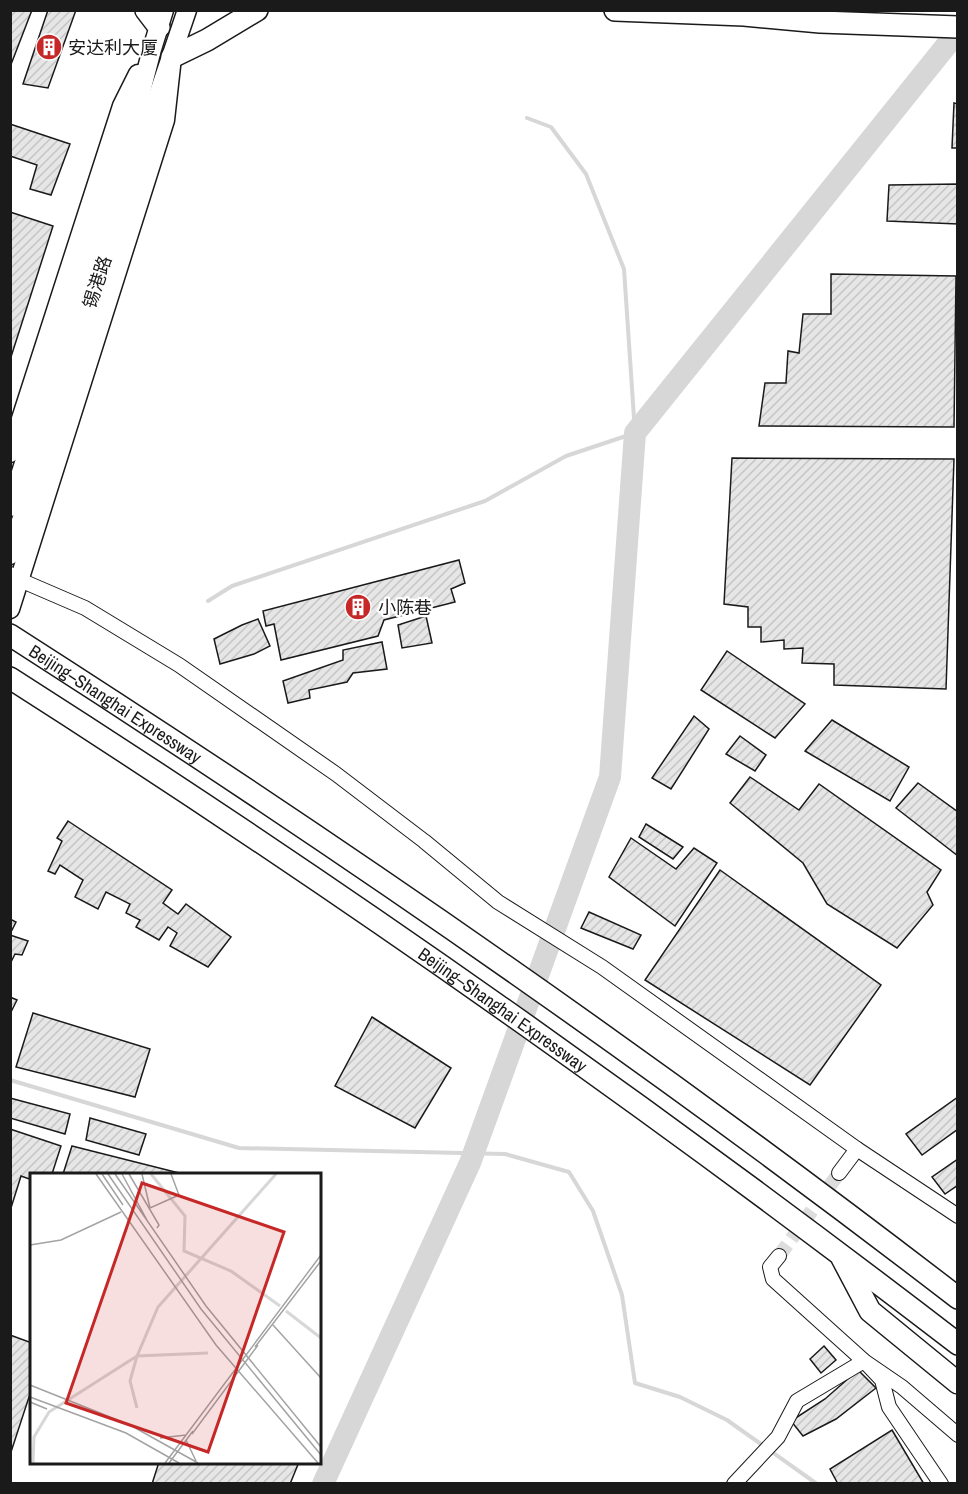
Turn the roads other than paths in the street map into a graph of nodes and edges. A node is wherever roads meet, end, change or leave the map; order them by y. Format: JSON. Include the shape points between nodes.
{"nodes":[{"id":1,"x":146,"y":10,"type":"edge"},
{"id":2,"x":187,"y":10,"type":"edge"},
{"id":3,"x":257,"y":10,"type":"edge"},
{"id":4,"x":615,"y":10,"type":"edge"},
{"id":5,"x":789,"y":10,"type":"edge"},
{"id":6,"x":744,"y":15,"type":"junction"},
{"id":7,"x":161,"y":19,"type":"edge"},
{"id":8,"x":957,"y":27,"type":"edge"},
{"id":9,"x":152,"y":49,"type":"junction"},
{"id":10,"x":172,"y":57,"type":"junction"},
{"id":11,"x":10,"y":453,"type":"edge"},
{"id":12,"x":10,"y":507,"type":"edge"},
{"id":13,"x":10,"y":555,"type":"edge"},
{"id":14,"x":15,"y":577,"type":"edge"},
{"id":15,"x":10,"y":609,"type":"edge"},
{"id":16,"x":10,"y":635,"type":"edge"},
{"id":17,"x":16,"y":681,"type":"edge"},
{"id":18,"x":857,"y":1149,"type":"junction"},
{"id":19,"x":840,"y":1173,"type":"tunnel mouth"},
{"id":20,"x":957,"y":1216,"type":"edge"},
{"id":21,"x":839,"y":1253,"type":"junction"},
{"id":22,"x":779,"y":1256,"type":"tunnel mouth"},
{"id":23,"x":948,"y":1285,"type":"edge"},
{"id":24,"x":957,"y":1298,"type":"edge"},
{"id":25,"x":957,"y":1344,"type":"edge"},
{"id":26,"x":864,"y":1360,"type":"junction"},
{"id":27,"x":957,"y":1383,"type":"edge"},
{"id":28,"x":957,"y":1435,"type":"edge"},
{"id":29,"x":734,"y":1484,"type":"edge"},
{"id":30,"x":940,"y":1484,"type":"edge"}],
"edges":[{"from":1,"to":7,"type":"highway"},
{"from":2,"to":10,"type":"main road","name":"锡港路"},
{"from":3,"to":10,"type":"highway"},
{"from":4,"to":6,"type":"highway"},
{"from":5,"to":6,"type":"highway"},
{"from":6,"to":8,"type":"highway"},
{"from":7,"to":9,"type":"main road","name":"锡港路"},
{"from":9,"to":11,"type":"main road","via":[[122,106]]},
{"from":9,"to":12,"type":"main road","name":"锡港路","via":[[136,111]]},
{"from":10,"to":13,"type":"main road","name":"锡港路"},
{"from":10,"to":14,"type":"main road","via":[[165,120]]},
{"from":14,"to":15,"type":"main road"},
{"from":14,"to":18,"type":"street","via":[[85,608],[179,665],[336,774],[498,902],[602,967]]},
{"from":16,"to":23,"type":"highway","name":"Beijing–Shanghai Expressway","via":[[190,750],[484,950]]},
{"from":17,"to":21,"type":"highway","name":"Beijing–Shanghai Expressway","via":[[472,985]]},
{"from":18,"to":19,"type":"street"},
{"from":18,"to":20,"type":"street"},
{"from":21,"to":25,"type":"highway"},
{"from":21,"to":27,"type":"highway","name":"Beijing–Shanghai Expressway","via":[[870,1311]]},
{"from":22,"to":26,"type":"street","via":[[770,1267],[773,1279]]},
{"from":23,"to":24,"type":"highway","name":"Beijing–Shanghai Expressway"},
{"from":26,"to":28,"type":"street"},
{"from":26,"to":29,"type":"street","via":[[797,1401],[778,1437]]},
{"from":26,"to":30,"type":"street","via":[[882,1380],[889,1407]]}]}
